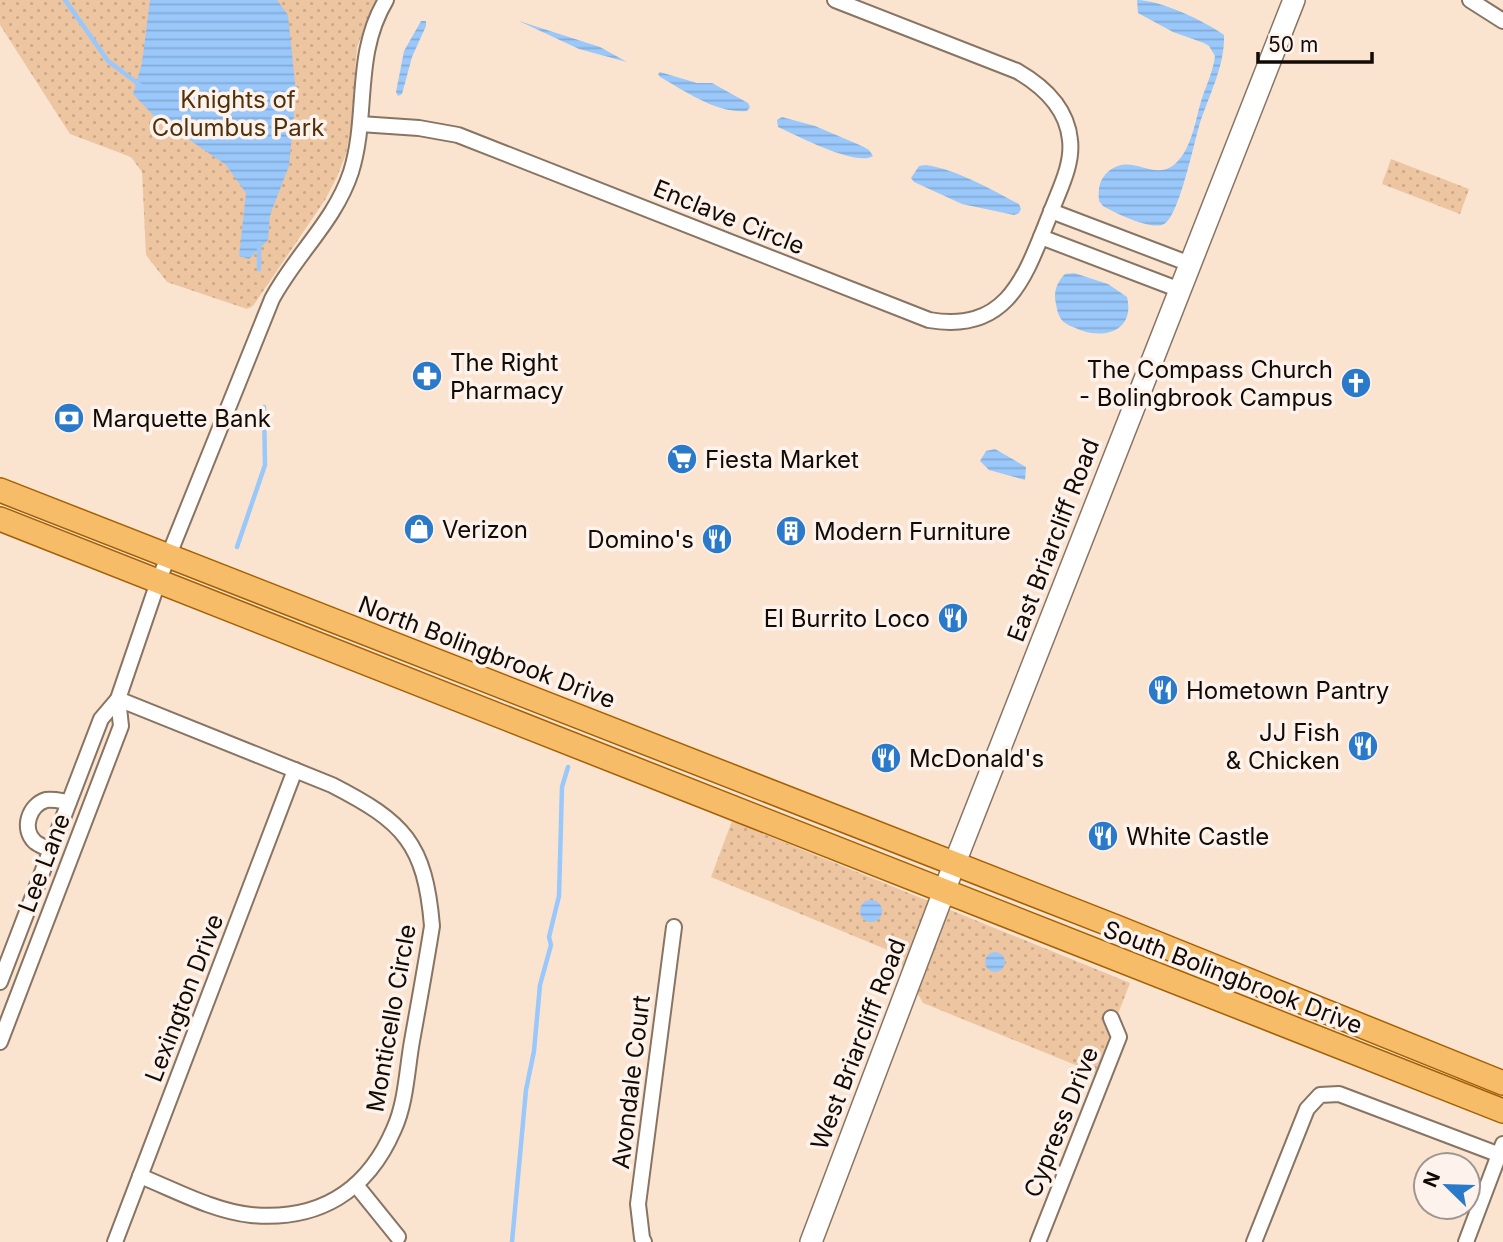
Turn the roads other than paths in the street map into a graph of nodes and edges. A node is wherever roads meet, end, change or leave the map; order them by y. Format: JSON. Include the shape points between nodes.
{"nodes":[{"id":1,"x":386,"y":0,"type":"edge"},
{"id":2,"x":835,"y":0,"type":"edge"},
{"id":3,"x":1294,"y":0,"type":"edge"},
{"id":4,"x":1470,"y":0,"type":"edge"},
{"id":5,"x":1503,"y":21,"type":"edge"},
{"id":6,"x":359,"y":124,"type":"junction"},
{"id":7,"x":1051,"y":211,"type":"junction"},
{"id":8,"x":1041,"y":237,"type":"junction"},
{"id":9,"x":1190,"y":264,"type":"junction"},
{"id":10,"x":1180,"y":290,"type":"junction"},
{"id":11,"x":0,"y":490,"type":"edge"},
{"id":12,"x":0,"y":519,"type":"edge"},
{"id":13,"x":168,"y":557,"type":"junction"},
{"id":14,"x":158,"y":582,"type":"junction"},
{"id":15,"x":118,"y":699,"type":"junction"},
{"id":16,"x":295,"y":769,"type":"junction"},
{"id":17,"x":69,"y":802,"type":"junction"},
{"id":18,"x":51,"y":850,"type":"junction"},
{"id":19,"x":954,"y":865,"type":"junction"},
{"id":20,"x":943,"y":891,"type":"junction"},
{"id":21,"x":674,"y":927,"type":"dead end"},
{"id":22,"x":0,"y":982,"type":"edge"},
{"id":23,"x":1111,"y":1018,"type":"dead end"},
{"id":24,"x":0,"y":1042,"type":"edge"},
{"id":25,"x":1503,"y":1083,"type":"edge"},
{"id":26,"x":1503,"y":1111,"type":"edge"},
{"id":27,"x":1501,"y":1150,"type":"edge"},
{"id":28,"x":140,"y":1176,"type":"junction"},
{"id":29,"x":356,"y":1185,"type":"junction"},
{"id":30,"x":398,"y":1237,"type":"dead end"},
{"id":31,"x":115,"y":1242,"type":"edge"},
{"id":32,"x":645,"y":1242,"type":"edge"},
{"id":33,"x":811,"y":1242,"type":"edge"},
{"id":34,"x":1038,"y":1242,"type":"edge"},
{"id":35,"x":1254,"y":1242,"type":"edge"},
{"id":36,"x":1466,"y":1242,"type":"edge"}],
"edges":[{"from":1,"to":6,"type":"street","name":"Lee Lane","via":[[367,49]]},
{"from":2,"to":7,"type":"street","name":"Enclave Circle","via":[[1013,69],[1041,86],[1061,111],[1071,141]]},
{"from":3,"to":9,"type":"street","name":"East Briarcliff Road"},
{"from":4,"to":5,"type":"street"},
{"from":6,"to":8,"type":"street","name":"Enclave Circle","via":[[458,135],[943,323],[977,319],[1003,304],[1026,272]]},
{"from":6,"to":13,"type":"street","name":"Lee Lane","via":[[344,191],[272,299]]},
{"from":7,"to":8,"type":"street","name":"Enclave Circle"},
{"from":7,"to":9,"type":"street"},
{"from":8,"to":10,"type":"street"},
{"from":9,"to":10,"type":"street","name":"East Briarcliff Road"},
{"from":10,"to":19,"type":"street","name":"East Briarcliff Road"},
{"from":11,"to":13,"type":"main road","name":"North Bolingbrook Drive"},
{"from":12,"to":14,"type":"main road"},
{"from":13,"to":14,"type":"street","name":"Lee Lane"},
{"from":13,"to":19,"type":"main road","name":"North Bolingbrook Drive"},
{"from":14,"to":15,"type":"street","name":"Lee Lane"},
{"from":14,"to":20,"type":"main road"},
{"from":15,"to":16,"type":"street","name":"Monticello Circle"},
{"from":15,"to":17,"type":"street","name":"Lee Lane","via":[[101,719]]},
{"from":15,"to":24,"type":"street","name":"Lee Lane","via":[[121,726]]},
{"from":16,"to":28,"type":"street","name":"Lexington Drive"},
{"from":16,"to":29,"type":"street","name":"Monticello Circle","via":[[365,802],[386,818],[416,851],[430,897],[432,926],[395,1128],[373,1169]]},
{"from":17,"to":18,"type":"street","name":"Lee Lane"},
{"from":17,"to":18,"type":"street","name":"Lee Lane","via":[[48,800],[30,813],[31,836]]},
{"from":18,"to":22,"type":"street","name":"Lee Lane"},
{"from":19,"to":20,"type":"street","name":"West Briarcliff Road"},
{"from":19,"to":25,"type":"main road","name":"South Bolingbrook Drive"},
{"from":20,"to":26,"type":"main road","name":"South Bolingbrook Drive"},
{"from":20,"to":33,"type":"street","name":"West Briarcliff Road"},
{"from":21,"to":32,"type":"street","name":"Avondale Court","via":[[638,1204]]},
{"from":23,"to":34,"type":"street","name":"Cypress Drive","via":[[1119,1037]]},
{"from":27,"to":35,"type":"street","via":[[1339,1094],[1320,1095],[1307,1109]]},
{"from":27,"to":36,"type":"street"},
{"from":28,"to":29,"type":"street","name":"Monticello Circle","via":[[249,1215],[306,1213]]},
{"from":28,"to":31,"type":"street","name":"Lexington Drive"},
{"from":29,"to":30,"type":"street"}]}
